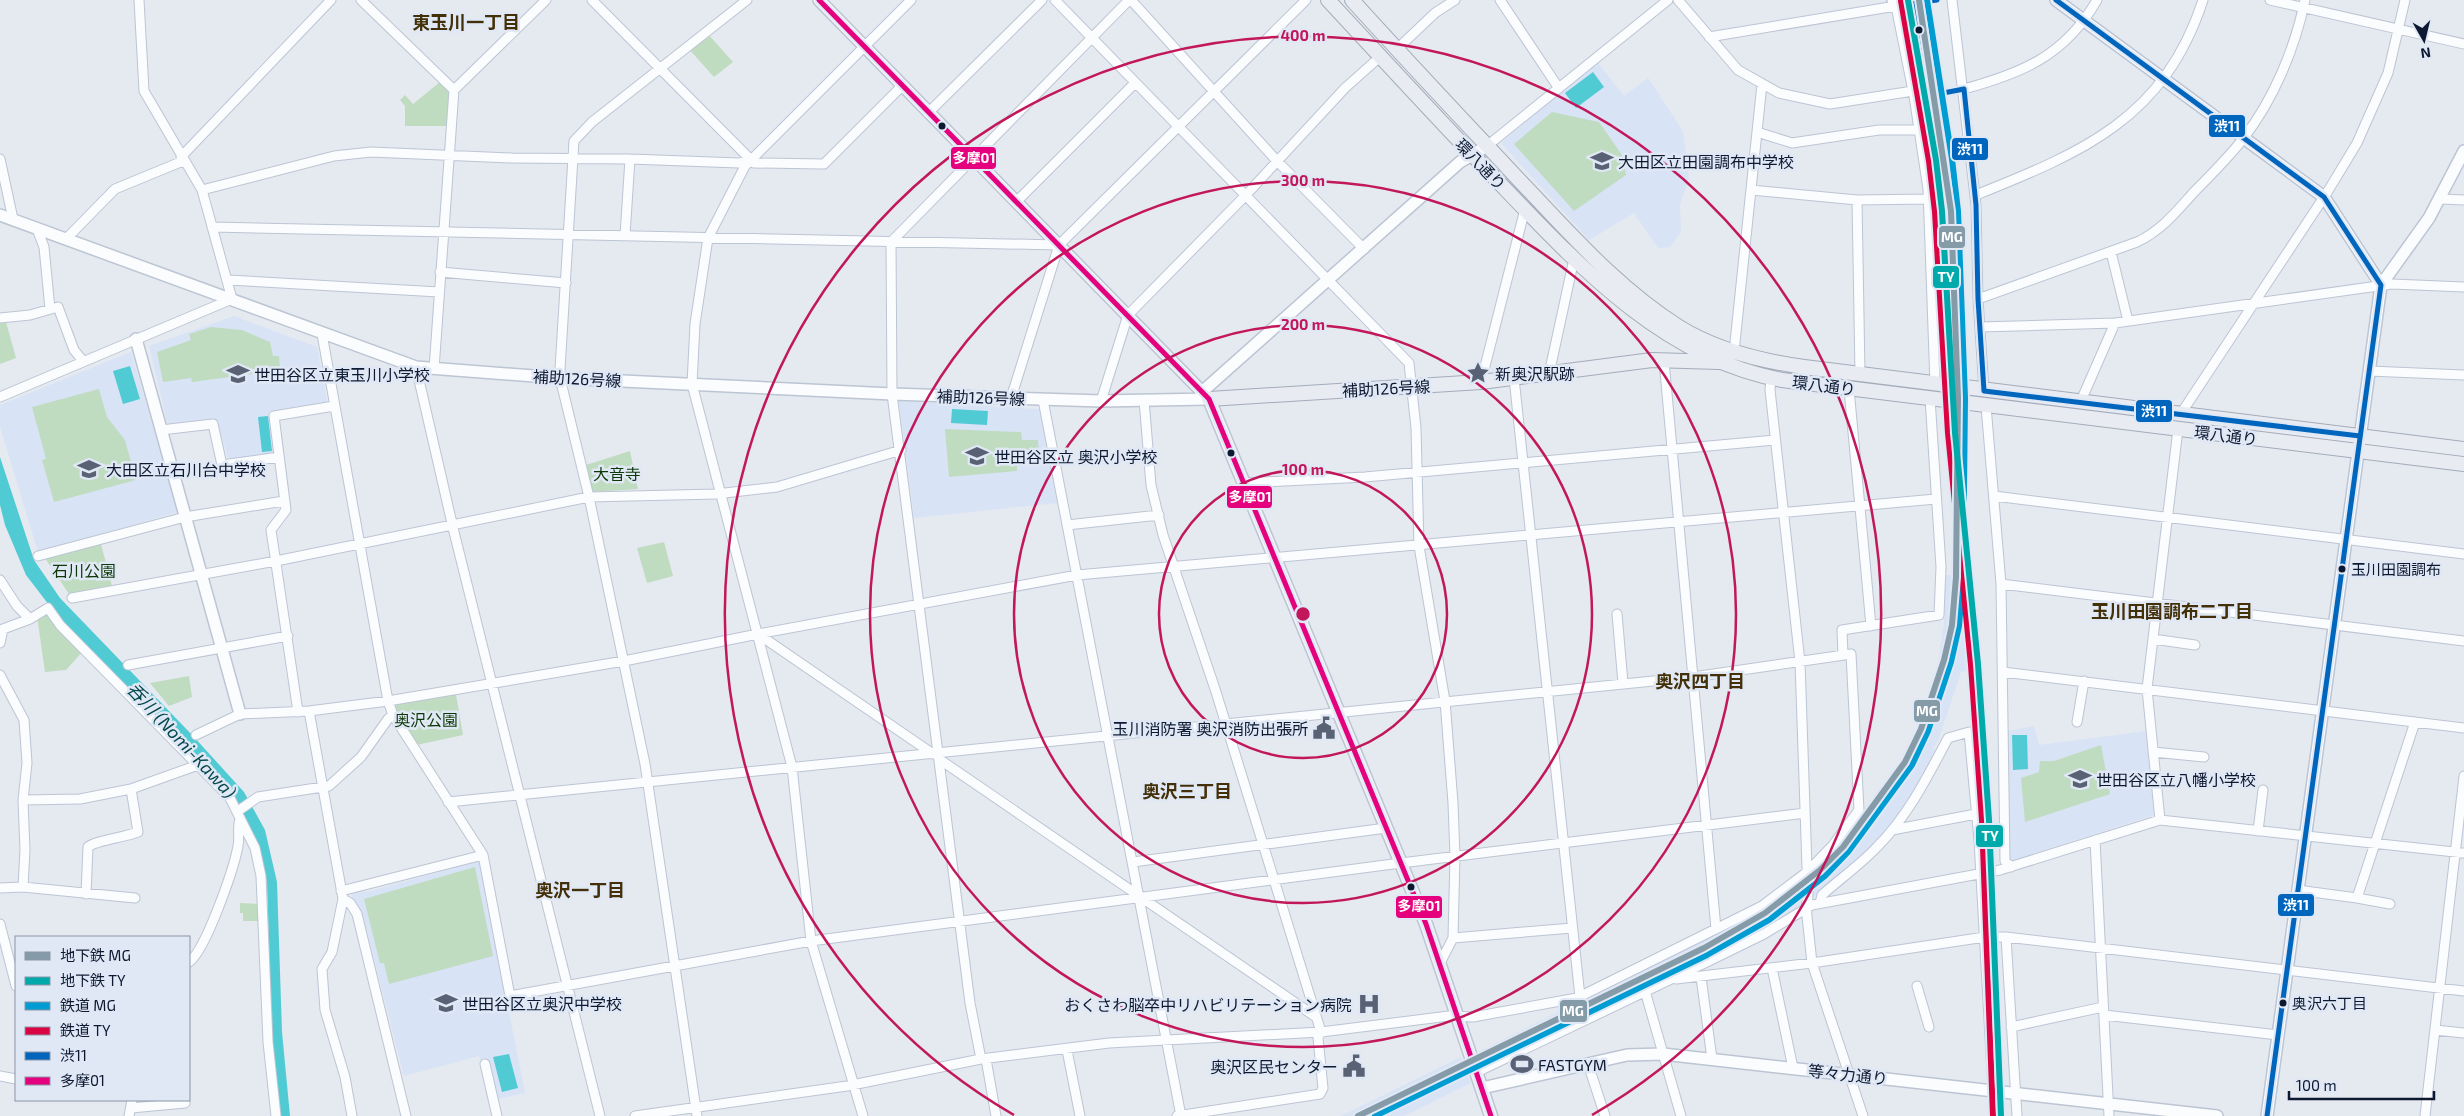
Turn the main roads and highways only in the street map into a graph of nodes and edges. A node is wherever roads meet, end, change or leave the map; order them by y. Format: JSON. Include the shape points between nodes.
{"nodes":[{"id":1,"x":1328,"y":0,"type":"edge"},
{"id":2,"x":1352,"y":0,"type":"edge"},
{"id":3,"x":1722,"y":362,"type":"junction"},
{"id":4,"x":1206,"y":395,"type":"joint"},
{"id":5,"x":2464,"y":449,"type":"edge"},
{"id":6,"x":2464,"y":464,"type":"edge"},
{"id":7,"x":1491,"y":1116,"type":"edge"}],
"edges":[{"from":1,"to":3,"type":"main road","name":"環八通り","via":[[1471,154],[1618,300],[1678,340]]},
{"from":2,"to":5,"type":"main road","name":"環八通り","via":[[1618,282],[1679,327],[1734,352],[1790,365],[1940,385]]},
{"from":3,"to":4,"type":"main road","name":"補助126号線","via":[[1652,360],[1481,382]]},
{"from":3,"to":6,"type":"main road","name":"環八通り","via":[[1771,378],[1849,389]]},
{"from":4,"to":7,"type":"main road","via":[[1400,863]]}]}
